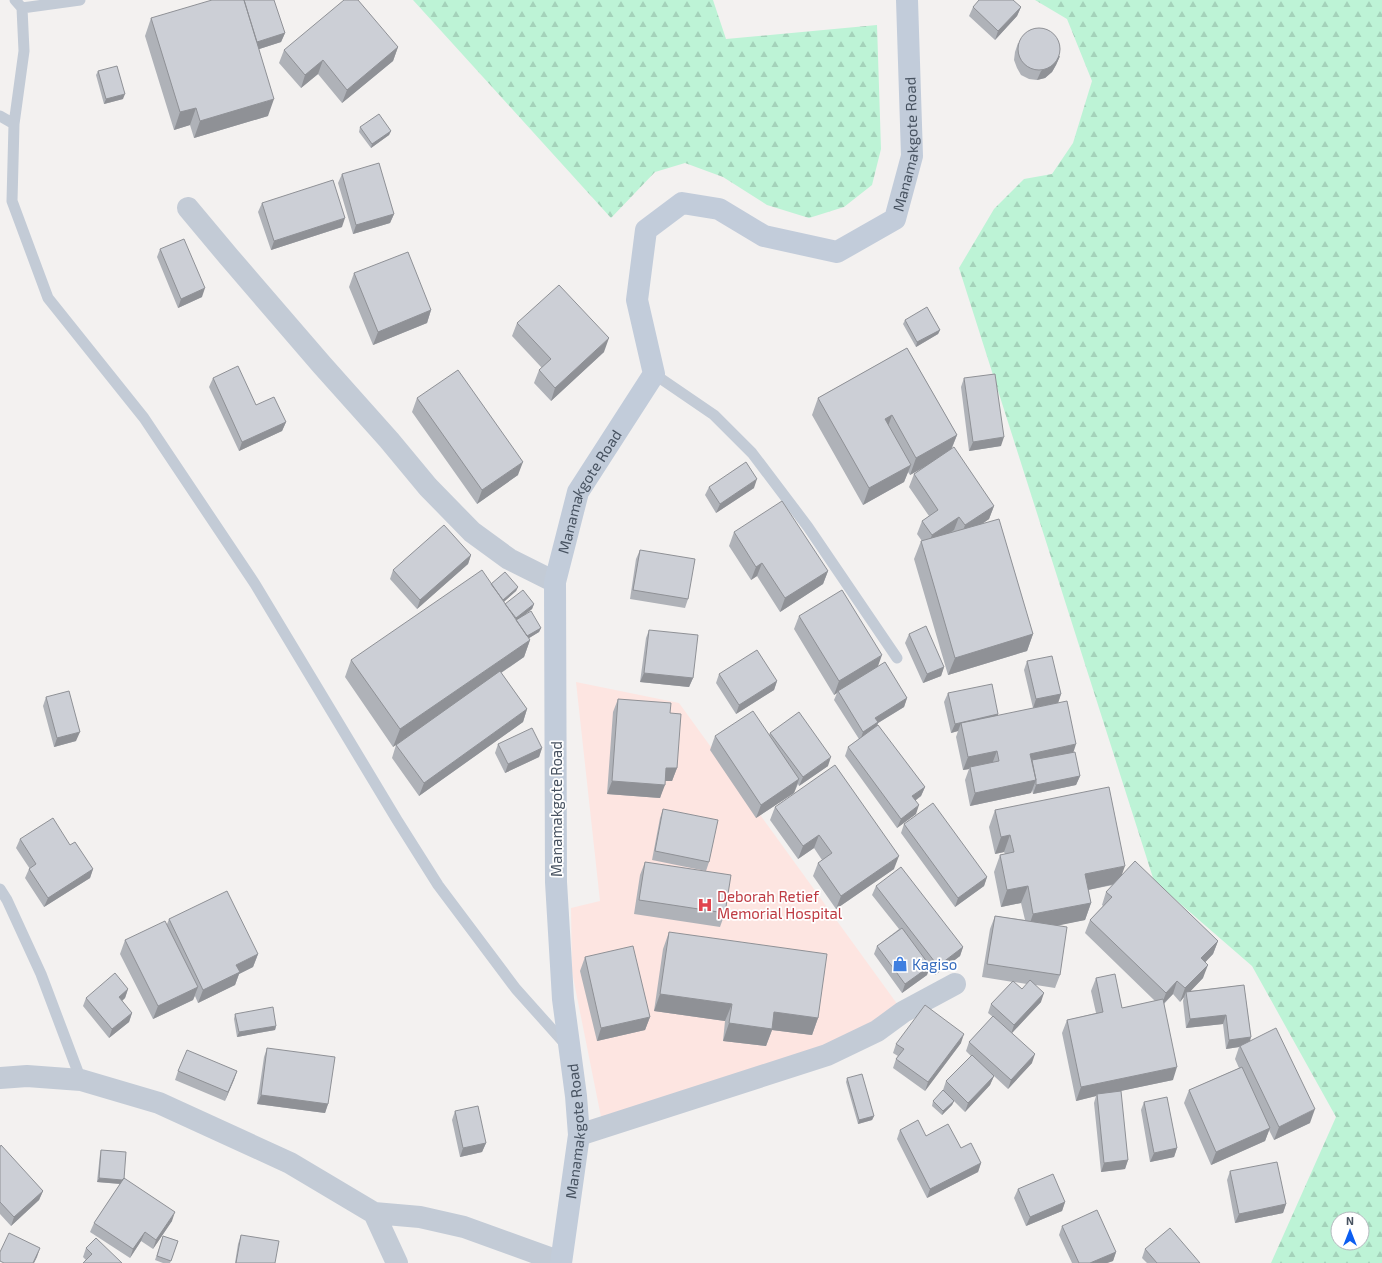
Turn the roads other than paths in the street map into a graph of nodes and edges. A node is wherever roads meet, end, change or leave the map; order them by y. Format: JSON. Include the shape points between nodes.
{"nodes":[{"id":1,"x":80,"y":0,"type":"edge"},
{"id":2,"x":907,"y":0,"type":"edge"},
{"id":3,"x":18,"y":4,"type":"edge"},
{"id":4,"x":0,"y":116,"type":"edge"},
{"id":5,"x":14,"y":124,"type":"junction"},
{"id":6,"x":188,"y":208,"type":"dead end"},
{"id":7,"x":654,"y":374,"type":"junction"},
{"id":8,"x":555,"y":582,"type":"junction"},
{"id":9,"x":897,"y":658,"type":"dead end"},
{"id":10,"x":0,"y":889,"type":"edge"},
{"id":11,"x":955,"y":984,"type":"dead end"},
{"id":12,"x":571,"y":1051,"type":"junction"},
{"id":13,"x":0,"y":1078,"type":"edge"},
{"id":14,"x":81,"y":1080,"type":"junction"},
{"id":15,"x":579,"y":1135,"type":"junction"},
{"id":16,"x":374,"y":1213,"type":"junction"},
{"id":17,"x":561,"y":1262,"type":"edge"},
{"id":18,"x":397,"y":1263,"type":"edge"}],
"edges":[{"from":1,"to":3,"type":"lane"},
{"from":2,"to":7,"type":"street","name":"Manamakgote Road","via":[[912,156],[895,219],[837,252],[764,236],[719,209],[682,203],[646,230],[637,300]]},
{"from":3,"to":5,"type":"lane","via":[[24,51]]},
{"from":4,"to":5,"type":"lane"},
{"from":5,"to":12,"type":"lane","via":[[12,201],[48,298],[144,418],[255,584],[438,885],[516,989]]},
{"from":6,"to":8,"type":"street","via":[[444,504],[472,532],[509,559]]},
{"from":7,"to":8,"type":"street","name":"Manamakgote Road","via":[[578,492]]},
{"from":7,"to":9,"type":"lane","via":[[714,415],[752,453],[808,527]]},
{"from":8,"to":12,"type":"street","name":"Manamakgote Road","via":[[556,882],[563,999]]},
{"from":10,"to":14,"type":"lane","via":[[41,974]]},
{"from":11,"to":15,"type":"street","via":[[903,1012],[877,1031],[827,1055]]},
{"from":12,"to":15,"type":"street","name":"Manamakgote Road"},
{"from":13,"to":14,"type":"street","via":[[27,1076]]},
{"from":14,"to":16,"type":"street","via":[[159,1103],[290,1163]]},
{"from":15,"to":17,"type":"street","name":"Manamakgote Road"},
{"from":16,"to":17,"type":"street","via":[[420,1217],[464,1228]]},
{"from":16,"to":18,"type":"street"}]}
